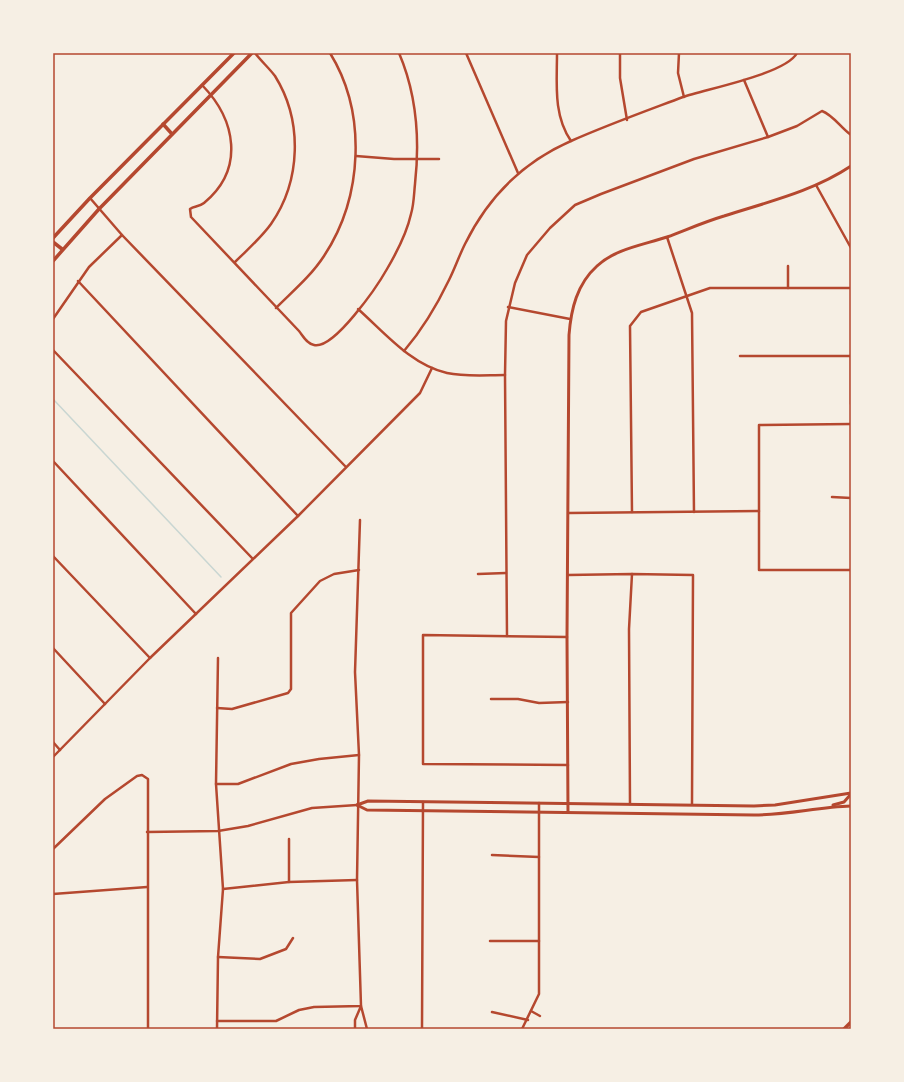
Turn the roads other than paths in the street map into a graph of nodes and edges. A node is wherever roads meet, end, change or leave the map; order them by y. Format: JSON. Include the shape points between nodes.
{"nodes":[{"id":1,"x":234,"y":53,"type":"edge"},
{"id":2,"x":254,"y":53,"type":"edge"},
{"id":3,"x":330,"y":53,"type":"edge"},
{"id":4,"x":399,"y":53,"type":"edge"},
{"id":5,"x":466,"y":53,"type":"edge"},
{"id":6,"x":557,"y":53,"type":"edge"},
{"id":7,"x":620,"y":53,"type":"edge"},
{"id":8,"x":679,"y":53,"type":"edge"},
{"id":9,"x":796,"y":54,"type":"edge"},
{"id":10,"x":744,"y":80,"type":"junction"},
{"id":11,"x":201,"y":85,"type":"junction"},
{"id":12,"x":210,"y":94,"type":"junction"},
{"id":13,"x":684,"y":97,"type":"junction"},
{"id":14,"x":627,"y":120,"type":"junction"},
{"id":15,"x":163,"y":124,"type":"junction"},
{"id":16,"x":172,"y":134,"type":"junction"},
{"id":17,"x":851,"y":135,"type":"edge"},
{"id":18,"x":768,"y":137,"type":"junction"},
{"id":19,"x":570,"y":141,"type":"junction"},
{"id":20,"x":356,"y":156,"type":"junction"},
{"id":21,"x":418,"y":159,"type":"junction"},
{"id":22,"x":439,"y":159,"type":"dead end"},
{"id":23,"x":851,"y":166,"type":"edge"},
{"id":24,"x":518,"y":173,"type":"junction"},
{"id":25,"x":816,"y":185,"type":"junction"},
{"id":26,"x":90,"y":198,"type":"junction"},
{"id":27,"x":99,"y":209,"type":"junction"},
{"id":28,"x":122,"y":235,"type":"junction"},
{"id":29,"x":667,"y":237,"type":"junction"},
{"id":30,"x":53,"y":238,"type":"edge"},
{"id":31,"x":53,"y":242,"type":"edge"},
{"id":32,"x":851,"y":248,"type":"edge"},
{"id":33,"x":62,"y":249,"type":"junction"},
{"id":34,"x":53,"y":260,"type":"edge"},
{"id":35,"x":235,"y":262,"type":"junction"},
{"id":36,"x":788,"y":266,"type":"dead end"},
{"id":37,"x":78,"y":281,"type":"junction"},
{"id":38,"x":788,"y":288,"type":"junction"},
{"id":39,"x":851,"y":288,"type":"edge"},
{"id":40,"x":687,"y":295,"type":"junction"},
{"id":41,"x":508,"y":307,"type":"junction"},
{"id":42,"x":276,"y":308,"type":"junction"},
{"id":43,"x":358,"y":309,"type":"junction"},
{"id":44,"x":53,"y":319,"type":"edge"},
{"id":45,"x":570,"y":319,"type":"junction"},
{"id":46,"x":53,"y":350,"type":"edge"},
{"id":47,"x":404,"y":351,"type":"junction"},
{"id":48,"x":851,"y":355,"type":"edge"},
{"id":49,"x":740,"y":356,"type":"dead end"},
{"id":50,"x":432,"y":368,"type":"junction"},
{"id":51,"x":505,"y":375,"type":"junction"},
{"id":52,"x":851,"y":404,"type":"edge"},
{"id":53,"x":851,"y":424,"type":"edge"},
{"id":54,"x":53,"y":461,"type":"edge"},
{"id":55,"x":345,"y":466,"type":"junction"},
{"id":56,"x":832,"y":498,"type":"dead end"},
{"id":57,"x":851,"y":498,"type":"edge"},
{"id":58,"x":759,"y":511,"type":"junction"},
{"id":59,"x":632,"y":512,"type":"junction"},
{"id":60,"x":694,"y":512,"type":"junction"},
{"id":61,"x":569,"y":513,"type":"junction"},
{"id":62,"x":298,"y":516,"type":"junction"},
{"id":63,"x":360,"y":520,"type":"dead end"},
{"id":64,"x":53,"y":556,"type":"edge"},
{"id":65,"x":252,"y":558,"type":"junction"},
{"id":66,"x":359,"y":570,"type":"junction"},
{"id":67,"x":851,"y":570,"type":"edge"},
{"id":68,"x":506,"y":573,"type":"junction"},
{"id":69,"x":478,"y":574,"type":"dead end"},
{"id":70,"x":632,"y":574,"type":"junction"},
{"id":71,"x":568,"y":575,"type":"junction"},
{"id":72,"x":196,"y":614,"type":"junction"},
{"id":73,"x":507,"y":636,"type":"junction"},
{"id":74,"x":567,"y":637,"type":"junction"},
{"id":75,"x":53,"y":648,"type":"edge"},
{"id":76,"x":150,"y":658,"type":"junction"},
{"id":77,"x":218,"y":658,"type":"dead end"},
{"id":78,"x":491,"y":699,"type":"dead end"},
{"id":79,"x":568,"y":702,"type":"junction"},
{"id":80,"x":105,"y":704,"type":"junction"},
{"id":81,"x":218,"y":708,"type":"junction"},
{"id":82,"x":53,"y":742,"type":"edge"},
{"id":83,"x":60,"y":750,"type":"junction"},
{"id":84,"x":359,"y":755,"type":"junction"},
{"id":85,"x":53,"y":757,"type":"edge"},
{"id":86,"x":569,"y":766,"type":"junction"},
{"id":87,"x":216,"y":784,"type":"junction"},
{"id":88,"x":851,"y":794,"type":"edge"},
{"id":89,"x":424,"y":802,"type":"junction"},
{"id":90,"x":539,"y":803,"type":"junction"},
{"id":91,"x":568,"y":803,"type":"junction"},
{"id":92,"x":630,"y":804,"type":"junction"},
{"id":93,"x":692,"y":804,"type":"junction"},
{"id":94,"x":357,"y":805,"type":"junction"},
{"id":95,"x":826,"y":806,"type":"junction"},
{"id":96,"x":851,"y":806,"type":"edge"},
{"id":97,"x":423,"y":810,"type":"junction"},
{"id":98,"x":539,"y":811,"type":"junction"},
{"id":99,"x":568,"y":812,"type":"junction"},
{"id":100,"x":218,"y":831,"type":"junction"},
{"id":101,"x":147,"y":832,"type":"junction"},
{"id":102,"x":289,"y":839,"type":"dead end"},
{"id":103,"x":53,"y":849,"type":"edge"},
{"id":104,"x":492,"y":855,"type":"dead end"},
{"id":105,"x":539,"y":857,"type":"junction"},
{"id":106,"x":357,"y":880,"type":"junction"},
{"id":107,"x":289,"y":882,"type":"junction"},
{"id":108,"x":147,"y":887,"type":"junction"},
{"id":109,"x":223,"y":889,"type":"junction"},
{"id":110,"x":53,"y":894,"type":"edge"},
{"id":111,"x":293,"y":938,"type":"dead end"},
{"id":112,"x":490,"y":941,"type":"dead end"},
{"id":113,"x":539,"y":941,"type":"junction"},
{"id":114,"x":218,"y":957,"type":"junction"},
{"id":115,"x":361,"y":1006,"type":"junction"},
{"id":116,"x":531,"y":1011,"type":"junction"},
{"id":117,"x":492,"y":1012,"type":"dead end"},
{"id":118,"x":540,"y":1016,"type":"dead end"},
{"id":119,"x":528,"y":1020,"type":"junction"},
{"id":120,"x":217,"y":1021,"type":"junction"},
{"id":121,"x":851,"y":1022,"type":"edge"},
{"id":122,"x":148,"y":1029,"type":"edge"},
{"id":123,"x":218,"y":1029,"type":"edge"},
{"id":124,"x":355,"y":1029,"type":"edge"},
{"id":125,"x":367,"y":1029,"type":"edge"},
{"id":126,"x":422,"y":1029,"type":"edge"},
{"id":127,"x":522,"y":1029,"type":"edge"},
{"id":128,"x":844,"y":1029,"type":"edge"}],
"edges":[{"from":1,"to":11,"type":"main road"},
{"from":2,"to":12,"type":"main road"},
{"from":2,"to":35,"type":"street","via":[[274,75],[286,102],[293,123],[295,161],[290,182],[277,214],[262,235]]},
{"from":3,"to":20,"type":"street","via":[[348,92]]},
{"from":4,"to":21,"type":"street","via":[[417,120]]},
{"from":5,"to":24,"type":"street"},
{"from":6,"to":19,"type":"street","via":[[556,82],[560,116],[564,132]]},
{"from":7,"to":14,"type":"street","via":[[620,78]]},
{"from":8,"to":13,"type":"street","via":[[678,73]]},
{"from":9,"to":10,"type":"street","via":[[773,70]]},
{"from":10,"to":13,"type":"street"},
{"from":10,"to":18,"type":"street"},
{"from":11,"to":12,"type":"street"},
{"from":11,"to":15,"type":"main road"},
{"from":12,"to":16,"type":"main road"},
{"from":12,"to":35,"type":"street","via":[[229,127],[232,152],[226,176],[203,204],[190,209],[190,213],[201,228]]},
{"from":13,"to":14,"type":"street"},
{"from":14,"to":19,"type":"street"},
{"from":15,"to":16,"type":"main road"},
{"from":15,"to":26,"type":"main road"},
{"from":16,"to":27,"type":"main road"},
{"from":17,"to":18,"type":"street","via":[[828,113],[822,111],[797,126]]},
{"from":18,"to":41,"type":"street","via":[[694,159],[576,205],[550,228],[527,256]]},
{"from":19,"to":24,"type":"street","via":[[541,156]]},
{"from":20,"to":21,"type":"street"},
{"from":20,"to":42,"type":"street","via":[[347,205],[336,235],[316,268]]},
{"from":21,"to":22,"type":"street"},
{"from":21,"to":43,"type":"street","via":[[411,214],[400,242],[387,269]]},
{"from":23,"to":25,"type":"street"},
{"from":24,"to":47,"type":"street","via":[[497,194],[471,233],[434,310]]},
{"from":25,"to":29,"type":"street"},
{"from":25,"to":32,"type":"street"},
{"from":26,"to":27,"type":"street"},
{"from":26,"to":30,"type":"main road"},
{"from":27,"to":28,"type":"street"},
{"from":27,"to":33,"type":"main road"},
{"from":28,"to":37,"type":"street"},
{"from":28,"to":55,"type":"street"},
{"from":29,"to":40,"type":"street"},
{"from":29,"to":45,"type":"street","via":[[616,253],[596,266],[582,284]]},
{"from":31,"to":33,"type":"main road"},
{"from":33,"to":34,"type":"main road"},
{"from":35,"to":42,"type":"street"},
{"from":36,"to":38,"type":"street"},
{"from":37,"to":44,"type":"street"},
{"from":37,"to":62,"type":"street"},
{"from":38,"to":39,"type":"street"},
{"from":38,"to":40,"type":"street","via":[[710,288]]},
{"from":40,"to":59,"type":"street","via":[[641,312],[630,326]]},
{"from":40,"to":60,"type":"street","via":[[692,313]]},
{"from":41,"to":45,"type":"street"},
{"from":41,"to":51,"type":"street"},
{"from":42,"to":43,"type":"street","via":[[313,345],[324,344],[330,340]]},
{"from":43,"to":47,"type":"street"},
{"from":45,"to":61,"type":"street"},
{"from":46,"to":65,"type":"street"},
{"from":47,"to":50,"type":"street"},
{"from":48,"to":49,"type":"street"},
{"from":48,"to":52,"type":"street"},
{"from":50,"to":51,"type":"street","via":[[463,375]]},
{"from":50,"to":55,"type":"street","via":[[420,393]]},
{"from":51,"to":68,"type":"street"},
{"from":53,"to":58,"type":"street","via":[[758,425]]},
{"from":54,"to":72,"type":"street"},
{"from":55,"to":62,"type":"street"},
{"from":56,"to":57,"type":"street"},
{"from":58,"to":60,"type":"street"},
{"from":58,"to":67,"type":"street","via":[[759,570]]},
{"from":59,"to":60,"type":"street"},
{"from":59,"to":61,"type":"street"},
{"from":61,"to":71,"type":"street"},
{"from":62,"to":65,"type":"street"},
{"from":63,"to":66,"type":"street"},
{"from":64,"to":76,"type":"street"},
{"from":65,"to":72,"type":"street"},
{"from":66,"to":81,"type":"street","via":[[334,574],[320,581],[291,614],[292,689],[288,693],[232,709]]},
{"from":66,"to":84,"type":"street","via":[[355,672]]},
{"from":68,"to":69,"type":"street"},
{"from":68,"to":73,"type":"street"},
{"from":70,"to":71,"type":"street"},
{"from":70,"to":92,"type":"street","via":[[629,629]]},
{"from":70,"to":93,"type":"street","via":[[693,575]]},
{"from":71,"to":74,"type":"street"},
{"from":72,"to":76,"type":"street"},
{"from":73,"to":74,"type":"street"},
{"from":73,"to":86,"type":"street","via":[[423,635],[423,764]]},
{"from":74,"to":79,"type":"street"},
{"from":75,"to":80,"type":"street"},
{"from":76,"to":80,"type":"street"},
{"from":77,"to":81,"type":"street"},
{"from":78,"to":79,"type":"street","via":[[518,699],[539,703]]},
{"from":79,"to":86,"type":"street"},
{"from":80,"to":83,"type":"street"},
{"from":81,"to":87,"type":"street"},
{"from":82,"to":83,"type":"street"},
{"from":83,"to":85,"type":"street"},
{"from":84,"to":87,"type":"street","via":[[291,764],[238,784]]},
{"from":84,"to":94,"type":"street"},
{"from":86,"to":91,"type":"street"},
{"from":87,"to":100,"type":"street"},
{"from":88,"to":93,"type":"street","via":[[775,805]]},
{"from":88,"to":95,"type":"street","via":[[844,802]]},
{"from":89,"to":90,"type":"street"},
{"from":89,"to":94,"type":"street","via":[[368,801]]},
{"from":89,"to":97,"type":"street"},
{"from":90,"to":91,"type":"street"},
{"from":90,"to":98,"type":"street"},
{"from":91,"to":92,"type":"street"},
{"from":91,"to":99,"type":"street"},
{"from":92,"to":93,"type":"street"},
{"from":94,"to":97,"type":"street","via":[[367,810]]},
{"from":94,"to":100,"type":"street","via":[[312,808],[248,826]]},
{"from":94,"to":106,"type":"street"},
{"from":95,"to":96,"type":"street"},
{"from":95,"to":99,"type":"street","via":[[766,815]]},
{"from":97,"to":98,"type":"street"},
{"from":97,"to":126,"type":"street"},
{"from":98,"to":99,"type":"street"},
{"from":98,"to":105,"type":"street"},
{"from":100,"to":101,"type":"street"},
{"from":100,"to":109,"type":"street"},
{"from":101,"to":103,"type":"street","via":[[149,784],[142,775],[106,799]]},
{"from":101,"to":108,"type":"street"},
{"from":102,"to":107,"type":"street"},
{"from":104,"to":105,"type":"street"},
{"from":105,"to":113,"type":"street"},
{"from":106,"to":107,"type":"street"},
{"from":106,"to":115,"type":"street"},
{"from":107,"to":109,"type":"street"},
{"from":108,"to":110,"type":"street"},
{"from":108,"to":122,"type":"street"},
{"from":109,"to":114,"type":"street"},
{"from":111,"to":114,"type":"street","via":[[286,949],[260,959]]},
{"from":112,"to":113,"type":"street"},
{"from":113,"to":116,"type":"street","via":[[539,994]]},
{"from":114,"to":120,"type":"street"},
{"from":115,"to":120,"type":"street","via":[[314,1006],[276,1021]]},
{"from":115,"to":124,"type":"street","via":[[355,1020]]},
{"from":115,"to":125,"type":"street"},
{"from":116,"to":118,"type":"street"},
{"from":116,"to":119,"type":"street"},
{"from":117,"to":119,"type":"street"},
{"from":119,"to":127,"type":"street"},
{"from":120,"to":123,"type":"street"},
{"from":121,"to":128,"type":"main road"}]}
